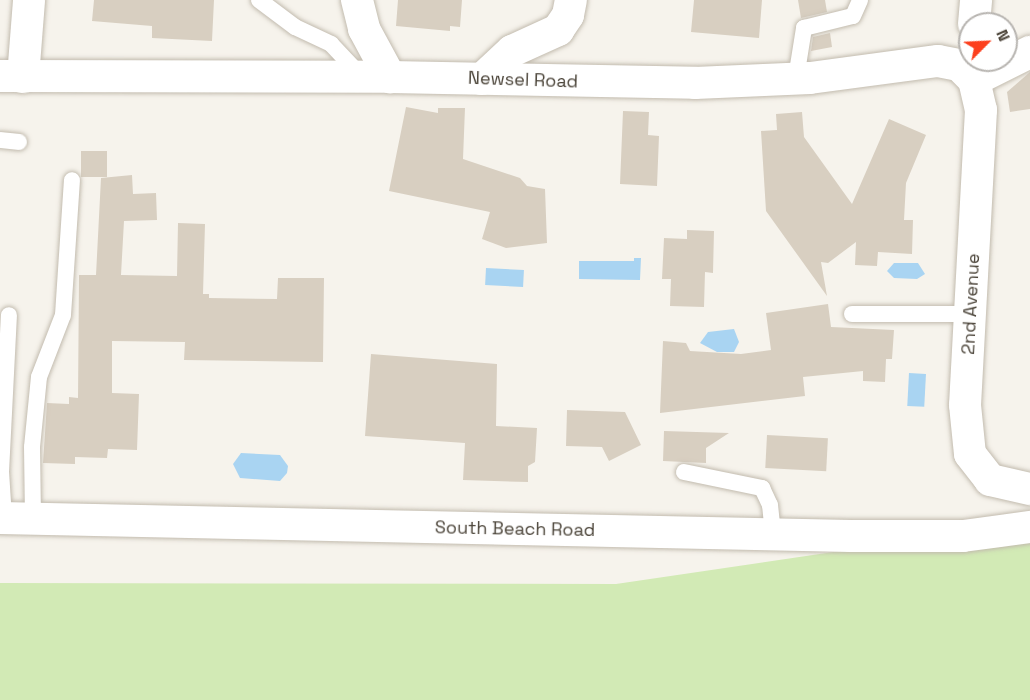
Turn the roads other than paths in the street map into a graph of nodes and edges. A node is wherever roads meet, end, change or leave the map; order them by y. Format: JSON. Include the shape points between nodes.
{"nodes":[{"id":1,"x":29,"y":0,"type":"edge"},
{"id":2,"x":259,"y":0,"type":"edge"},
{"id":3,"x":357,"y":0,"type":"edge"},
{"id":4,"x":571,"y":0,"type":"edge"},
{"id":5,"x":860,"y":0,"type":"edge"},
{"id":6,"x":958,"y":63,"type":"edge"},
{"id":7,"x":972,"y":72,"type":"edge"},
{"id":8,"x":12,"y":77,"type":"edge"},
{"id":9,"x":376,"y":77,"type":"junction"},
{"id":10,"x":796,"y":78,"type":"junction"},
{"id":11,"x":482,"y":79,"type":"junction"},
{"id":12,"x":0,"y":140,"type":"edge"},
{"id":13,"x":19,"y":142,"type":"dead end"},
{"id":14,"x":72,"y":180,"type":"dead end"},
{"id":15,"x":852,"y":314,"type":"dead end"},
{"id":16,"x":971,"y":314,"type":"junction"},
{"id":17,"x":9,"y":315,"type":"dead end"},
{"id":18,"x":684,"y":472,"type":"dead end"},
{"id":19,"x":1030,"y":489,"type":"edge"},
{"id":20,"x":12,"y":518,"type":"edge"},
{"id":21,"x":1030,"y":527,"type":"edge"},
{"id":22,"x":773,"y":534,"type":"junction"}],
"edges":[{"from":1,"to":8,"type":"street"},
{"from":2,"to":9,"type":"lane"},
{"from":3,"to":9,"type":"street"},
{"from":4,"to":11,"type":"street","via":[[568,15],[558,30],[512,51]]},
{"from":5,"to":10,"type":"lane","via":[[853,16],[804,28]]},
{"from":6,"to":10,"type":"street","name":"Newsel Road","via":[[938,62]]},
{"from":7,"to":16,"type":"street","name":"2nd Avenue","via":[[981,110]]},
{"from":8,"to":9,"type":"street","name":"Newsel Road"},
{"from":9,"to":11,"type":"street","name":"Newsel Road"},
{"from":10,"to":11,"type":"street","name":"Newsel Road","via":[[695,83]]},
{"from":12,"to":13,"type":"lane"},
{"from":14,"to":20,"type":"lane","via":[[63,315],[39,377],[32,447]]},
{"from":15,"to":16,"type":"lane"},
{"from":16,"to":19,"type":"street","name":"2nd Avenue","via":[[966,405],[970,454],[990,480]]},
{"from":17,"to":20,"type":"lane","via":[[2,472]]},
{"from":18,"to":22,"type":"lane","via":[[762,488],[770,505]]},
{"from":20,"to":22,"type":"street","name":"South Beach Road"},
{"from":21,"to":22,"type":"street","name":"South Beach Road","via":[[963,536]]}]}
